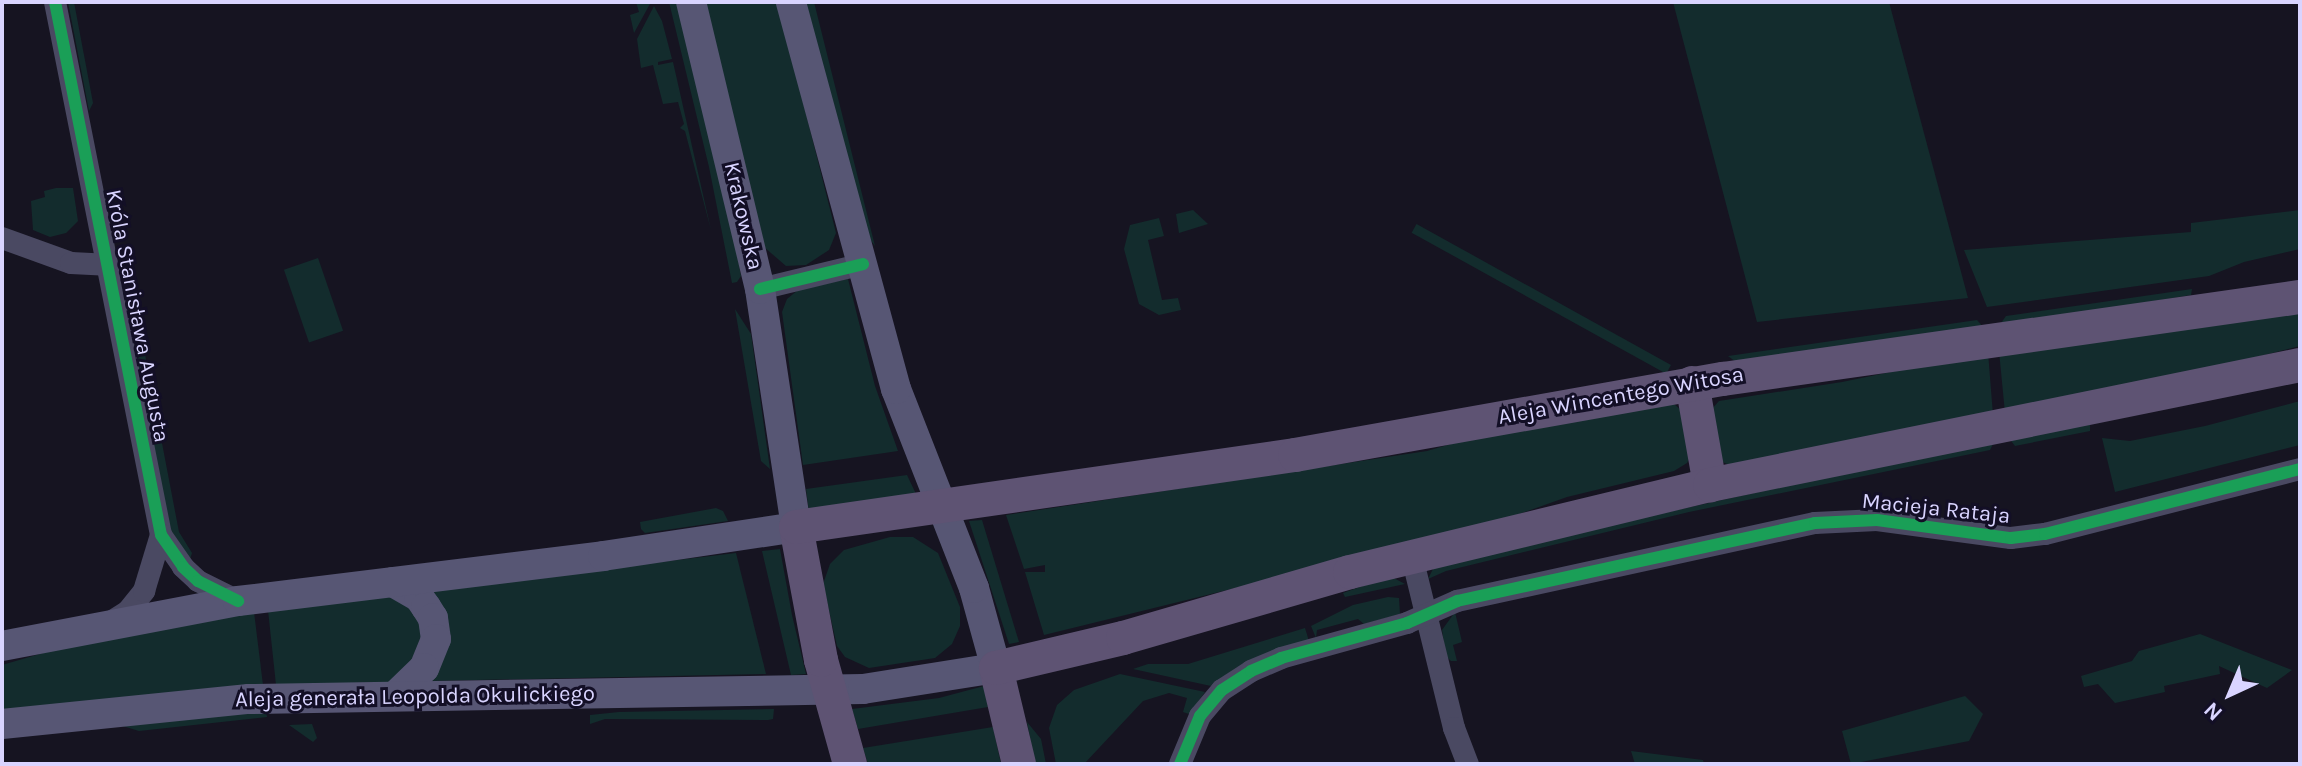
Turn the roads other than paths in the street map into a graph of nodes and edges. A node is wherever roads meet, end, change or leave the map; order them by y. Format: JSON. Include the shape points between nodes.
{"nodes":[{"id":1,"x":55,"y":2,"type":"edge"},
{"id":2,"x":691,"y":2,"type":"edge"},
{"id":3,"x":791,"y":2,"type":"edge"},
{"id":4,"x":2,"y":238,"type":"edge"},
{"id":5,"x":863,"y":264,"type":"junction"},
{"id":6,"x":106,"y":265,"type":"junction"},
{"id":7,"x":760,"y":289,"type":"junction"},
{"id":8,"x":2300,"y":297,"type":"edge"},
{"id":9,"x":2300,"y":365,"type":"edge"},
{"id":10,"x":1692,"y":383,"type":"junction"},
{"id":11,"x":2300,"y":469,"type":"edge"},
{"id":12,"x":1710,"y":485,"type":"junction"},
{"id":13,"x":943,"y":508,"type":"junction"},
{"id":14,"x":796,"y":527,"type":"junction"},
{"id":15,"x":161,"y":535,"type":"junction"},
{"id":16,"x":1412,"y":557,"type":"junction"},
{"id":17,"x":393,"y":582,"type":"junction"},
{"id":18,"x":238,"y":601,"type":"junction"},
{"id":19,"x":1427,"y":616,"type":"junction"},
{"id":20,"x":104,"y":626,"type":"junction"},
{"id":21,"x":2,"y":646,"type":"edge"},
{"id":22,"x":996,"y":668,"type":"junction"},
{"id":23,"x":829,"y":691,"type":"junction"},
{"id":24,"x":397,"y":694,"type":"junction"},
{"id":25,"x":2,"y":724,"type":"edge"},
{"id":26,"x":850,"y":764,"type":"edge"},
{"id":27,"x":1019,"y":764,"type":"edge"},
{"id":28,"x":1180,"y":764,"type":"edge"},
{"id":29,"x":1468,"y":764,"type":"edge"}],
"edges":[{"from":1,"to":6,"type":"street","name":"Króla Stanisława Augusta"},
{"from":2,"to":7,"type":"main road","name":"Krakowska"},
{"from":3,"to":5,"type":"main road"},
{"from":4,"to":6,"type":"street","via":[[71,263]]},
{"from":5,"to":7,"type":"street"},
{"from":5,"to":13,"type":"main road","via":[[902,409]]},
{"from":6,"to":15,"type":"street","name":"Króla Stanisława Augusta"},
{"from":7,"to":14,"type":"main road","name":"Krakowska"},
{"from":8,"to":10,"type":"main road","name":"Aleja Wincentego Witosa"},
{"from":9,"to":12,"type":"main road"},
{"from":10,"to":12,"type":"main road"},
{"from":10,"to":13,"type":"main road","name":"Aleja Wincentego Witosa","via":[[1295,455]]},
{"from":11,"to":19,"type":"street","name":"Macieja Rataja","via":[[2045,534],[2011,538],[1877,520],[1815,523],[1457,601]]},
{"from":12,"to":16,"type":"main road"},
{"from":13,"to":14,"type":"main road","name":"Aleja Wincentego Witosa"},
{"from":13,"to":22,"type":"main road","via":[[974,588]]},
{"from":14,"to":17,"type":"main road"},
{"from":14,"to":23,"type":"main road"},
{"from":15,"to":18,"type":"street","name":"Króla Stanisława Augusta","via":[[198,581]]},
{"from":15,"to":20,"type":"street","name":"Króla Stanisława Augusta","via":[[144,591],[128,611]]},
{"from":16,"to":19,"type":"street"},
{"from":16,"to":22,"type":"main road"},
{"from":17,"to":18,"type":"main road"},
{"from":17,"to":24,"type":"main road","via":[[419,597],[433,618],[436,639],[424,668]]},
{"from":18,"to":20,"type":"main road"},
{"from":19,"to":28,"type":"street","name":"Macieja Rataja","via":[[1251,671],[1222,690],[1200,716]]},
{"from":19,"to":29,"type":"street"},
{"from":20,"to":21,"type":"main road"},
{"from":22,"to":23,"type":"main road","name":"Aleja generała Leopolda Okulickiego"},
{"from":22,"to":27,"type":"main road"},
{"from":23,"to":24,"type":"main road","name":"Aleja generała Leopolda Okulickiego"},
{"from":23,"to":26,"type":"main road"},
{"from":24,"to":25,"type":"main road","name":"Aleja generała Leopolda Okulickiego","via":[[249,699]]}]}
